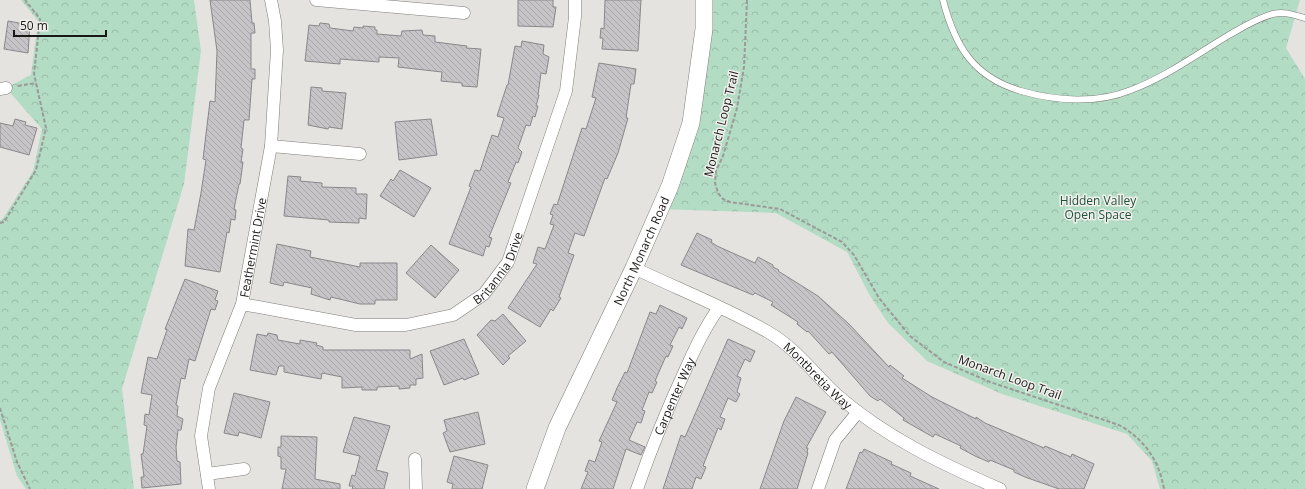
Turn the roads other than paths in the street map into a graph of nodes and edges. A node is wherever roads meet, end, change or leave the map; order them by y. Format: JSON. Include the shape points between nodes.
{"nodes":[{"id":1,"x":271,"y":0,"type":"edge"},
{"id":2,"x":316,"y":0,"type":"edge"},
{"id":3,"x":575,"y":0,"type":"edge"},
{"id":4,"x":704,"y":0,"type":"edge"},
{"id":5,"x":943,"y":0,"type":"edge"},
{"id":6,"x":464,"y":13,"type":"dead end"},
{"id":7,"x":1305,"y":18,"type":"edge"},
{"id":8,"x":271,"y":146,"type":"junction"},
{"id":9,"x":360,"y":154,"type":"dead end"},
{"id":10,"x":634,"y":268,"type":"junction"},
{"id":11,"x":242,"y":304,"type":"junction"},
{"id":12,"x":719,"y":308,"type":"junction"},
{"id":13,"x":858,"y":412,"type":"junction"},
{"id":14,"x":415,"y":459,"type":"dead end"},
{"id":15,"x":244,"y":469,"type":"dead end"},
{"id":16,"x":207,"y":474,"type":"junction"},
{"id":17,"x":209,"y":489,"type":"edge"},
{"id":18,"x":416,"y":489,"type":"edge"},
{"id":19,"x":535,"y":489,"type":"edge"},
{"id":20,"x":637,"y":489,"type":"edge"},
{"id":21,"x":818,"y":489,"type":"edge"},
{"id":22,"x":1000,"y":489,"type":"edge"}],
"edges":[{"from":1,"to":8,"type":"street","name":"Feathermint Drive","via":[[277,50]]},
{"from":2,"to":6,"type":"street"},
{"from":3,"to":11,"type":"street","name":"Britannia Drive","via":[[566,91],[508,262],[484,294],[453,316],[406,325],[356,325]]},
{"from":4,"to":10,"type":"street","name":"North Monarch Road","via":[[703,35],[691,123],[670,186]]},
{"from":5,"to":7,"type":"lane","via":[[958,42],[971,63],[988,77],[1012,89],[1040,97],[1071,100],[1100,98],[1130,91],[1162,76],[1255,20],[1288,13]]},
{"from":8,"to":9,"type":"street"},
{"from":8,"to":11,"type":"street","name":"Feathermint Drive"},
{"from":10,"to":12,"type":"street","name":"Montbretia Way"},
{"from":10,"to":19,"type":"street","name":"North Monarch Road","via":[[557,428]]},
{"from":11,"to":16,"type":"street","name":"Feathermint Drive","via":[[209,388],[201,436]]},
{"from":12,"to":13,"type":"street","name":"Montbretia Way","via":[[768,332],[790,347]]},
{"from":12,"to":20,"type":"street","name":"Carpenter Way","via":[[708,321],[682,378]]},
{"from":13,"to":21,"type":"street","via":[[836,440]]},
{"from":13,"to":22,"type":"street","name":"Montbretia Way","via":[[917,451]]},
{"from":14,"to":18,"type":"street"},
{"from":15,"to":16,"type":"street"},
{"from":16,"to":17,"type":"street","name":"Feathermint Drive"}]}
